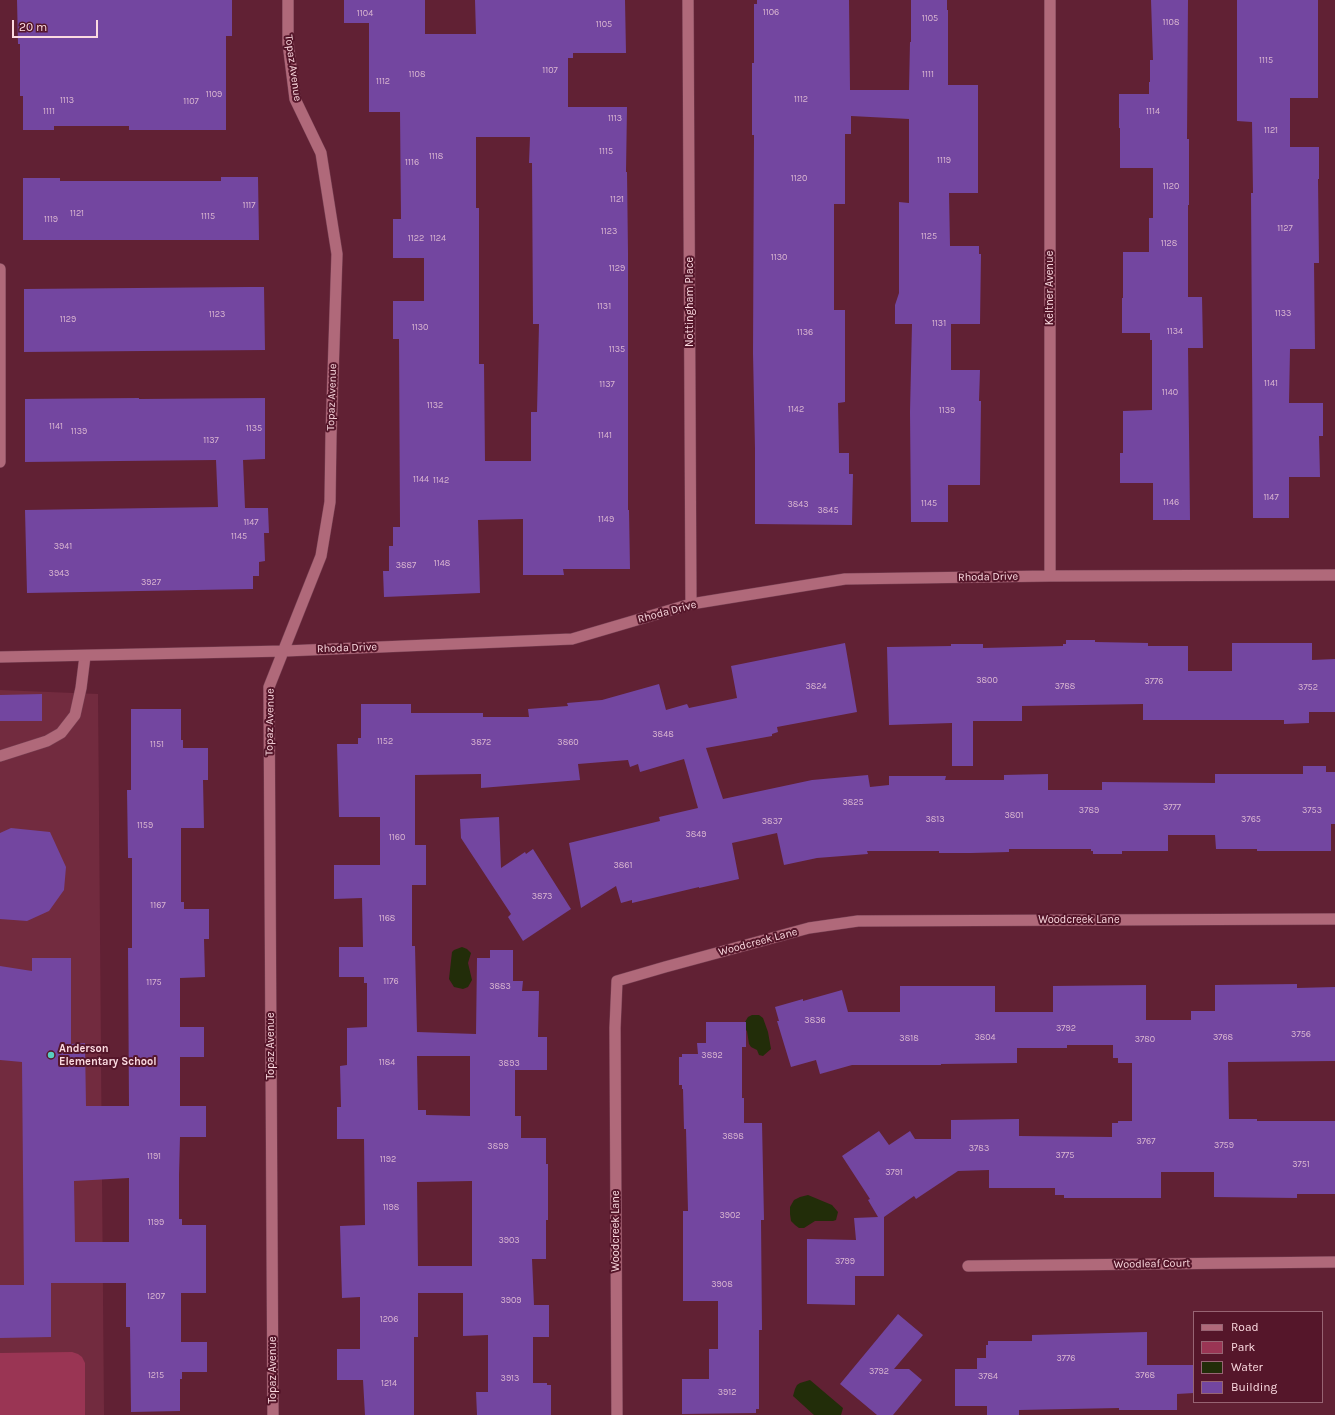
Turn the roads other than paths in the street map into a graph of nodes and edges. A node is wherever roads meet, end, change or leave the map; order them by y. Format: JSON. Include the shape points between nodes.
{"nodes":[{"id":1,"x":288,"y":0,"type":"edge"},
{"id":2,"x":688,"y":0,"type":"edge"},
{"id":3,"x":1050,"y":0,"type":"edge"},
{"id":4,"x":0,"y":269,"type":"edge"},
{"id":5,"x":0,"y":462,"type":"edge"},
{"id":6,"x":1335,"y":575,"type":"edge"},
{"id":7,"x":1050,"y":576,"type":"junction"},
{"id":8,"x":691,"y":604,"type":"junction"},
{"id":9,"x":285,"y":651,"type":"junction"},
{"id":10,"x":85,"y":656,"type":"junction"},
{"id":11,"x":0,"y":657,"type":"edge"},
{"id":12,"x":0,"y":756,"type":"edge"},
{"id":13,"x":1335,"y":919,"type":"edge"},
{"id":14,"x":1335,"y":1262,"type":"edge"},
{"id":15,"x":968,"y":1266,"type":"dead end"},
{"id":16,"x":273,"y":1415,"type":"edge"},
{"id":17,"x":617,"y":1415,"type":"edge"}],
"edges":[{"from":1,"to":9,"type":"street","name":"Topaz Avenue","via":[[288,43],[295,99],[321,153],[338,254],[330,502],[321,556]]},
{"from":2,"to":8,"type":"street","name":"Nottingham Place"},
{"from":3,"to":7,"type":"street","name":"Keltner Avenue"},
{"from":4,"to":5,"type":"street"},
{"from":6,"to":7,"type":"street","name":"Rhoda Drive"},
{"from":7,"to":8,"type":"street","name":"Rhoda Drive","via":[[845,579]]},
{"from":8,"to":9,"type":"street","name":"Rhoda Drive","via":[[572,639]]},
{"from":9,"to":10,"type":"street","name":"Rhoda Drive"},
{"from":9,"to":16,"type":"street","name":"Topaz Avenue","via":[[269,687]]},
{"from":10,"to":11,"type":"street","name":"Rhoda Drive"},
{"from":10,"to":12,"type":"street","via":[[76,715],[61,733],[47,741]]},
{"from":13,"to":17,"type":"street","name":"Woodcreek Lane","via":[[858,921],[809,928],[617,981]]},
{"from":14,"to":15,"type":"street","name":"Woodleaf Court"}]}
